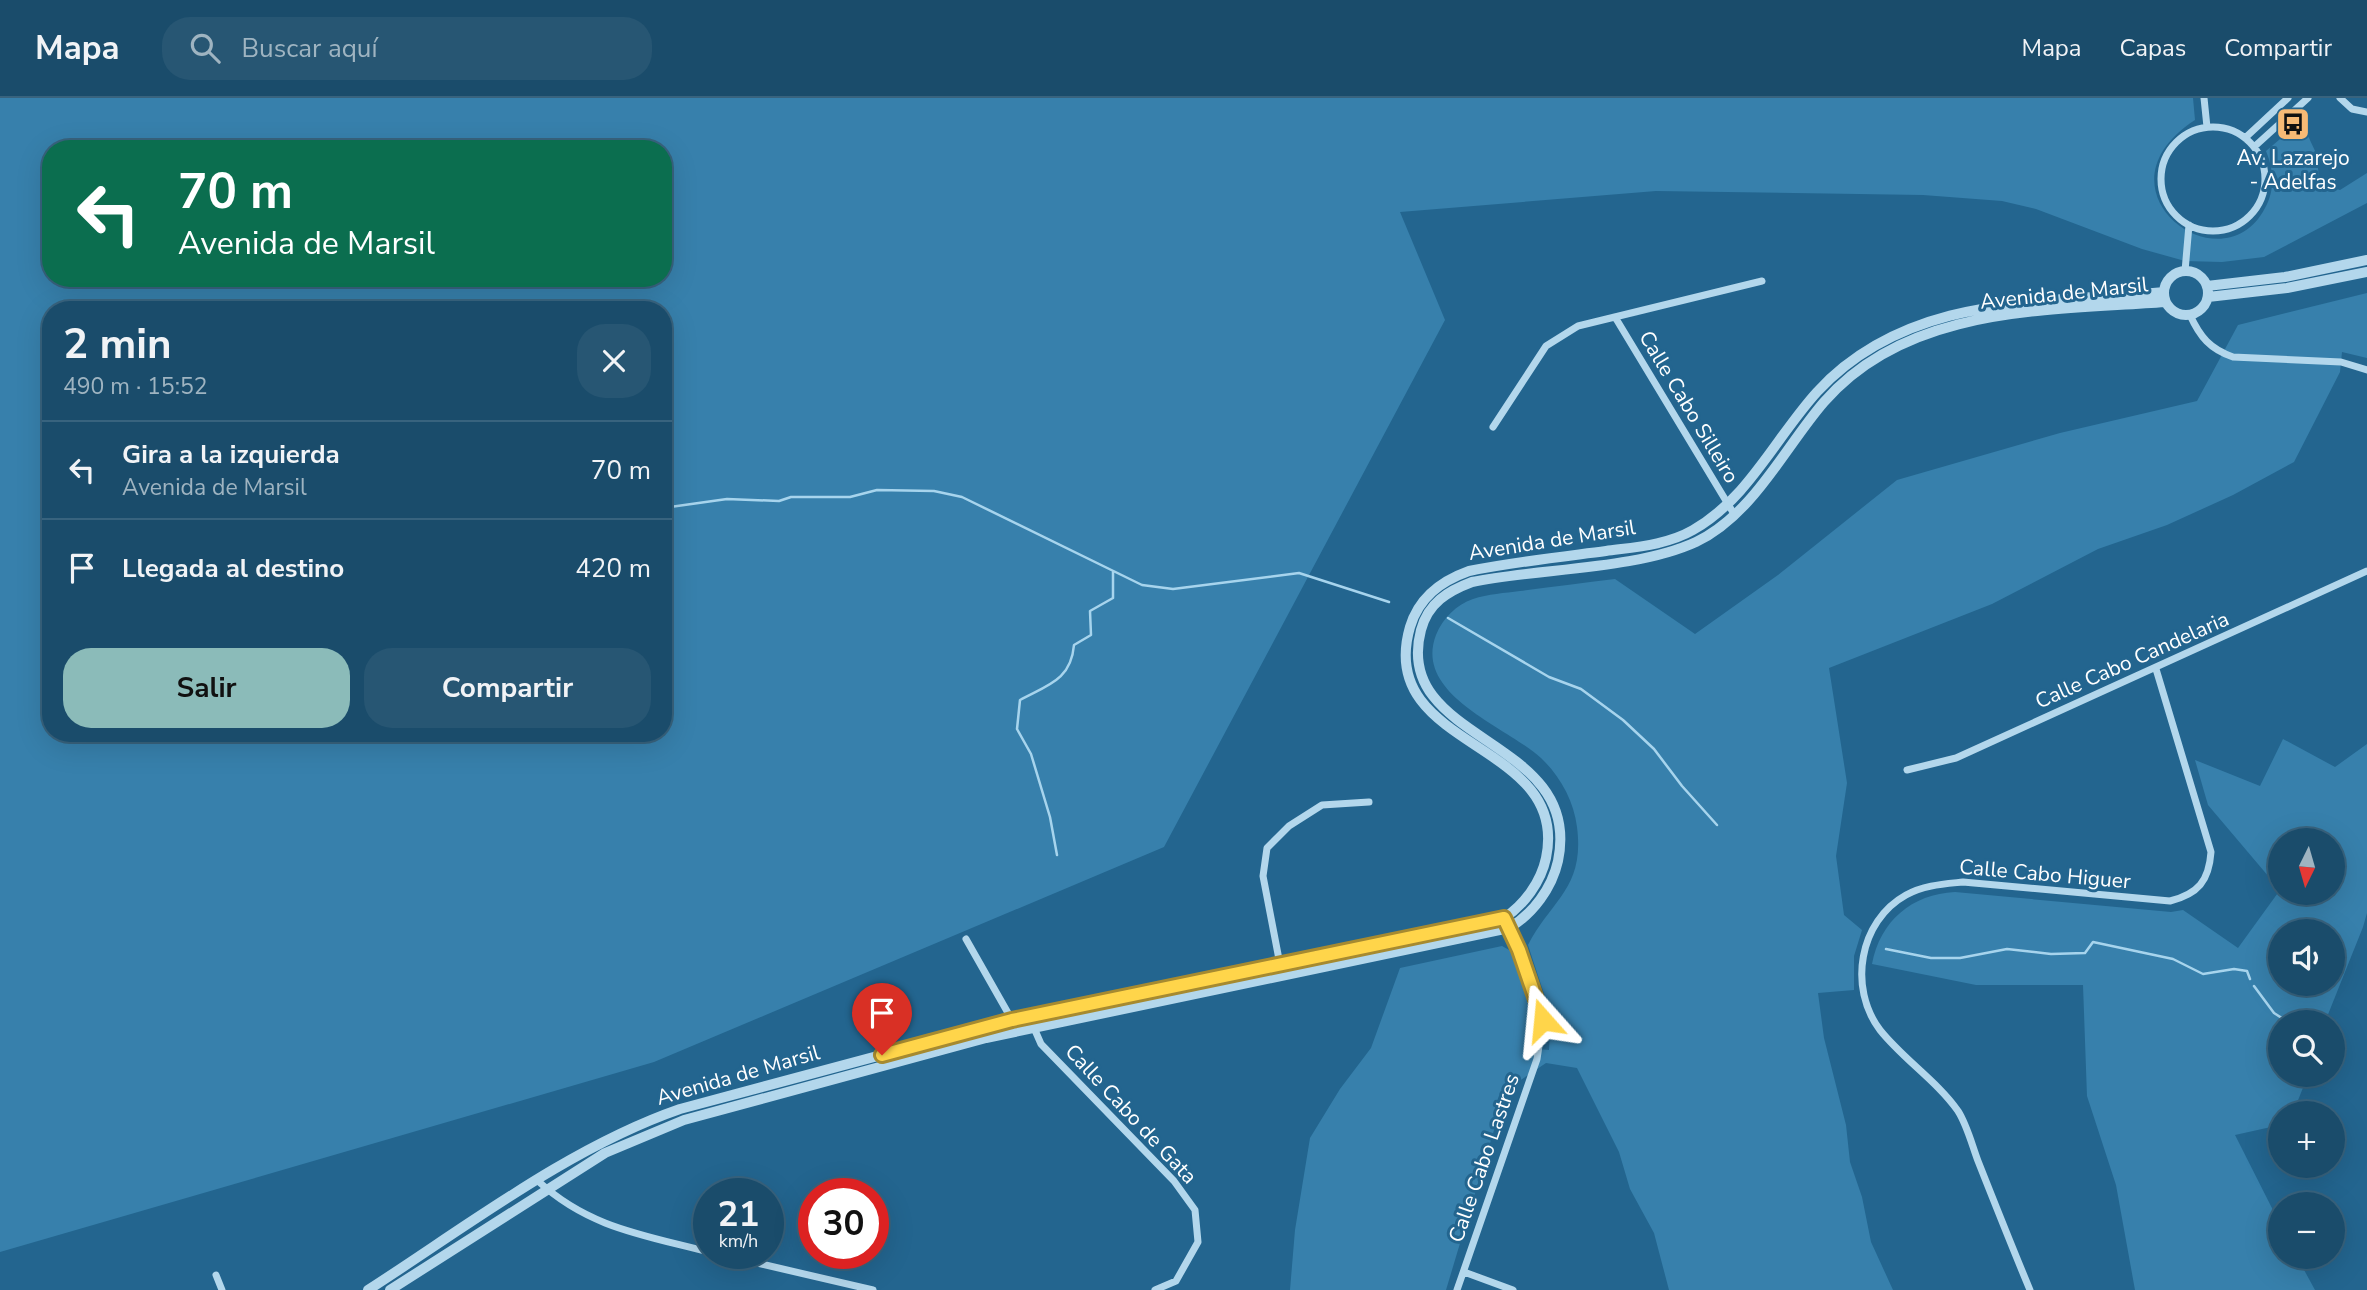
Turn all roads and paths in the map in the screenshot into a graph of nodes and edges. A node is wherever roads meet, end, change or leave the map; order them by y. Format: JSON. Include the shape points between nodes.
{"nodes":[{"id":1,"x":2204,"y":98,"type":"edge"},
{"id":2,"x":2288,"y":98,"type":"edge"},
{"id":3,"x":2308,"y":98,"type":"edge"},
{"id":4,"x":2340,"y":98,"type":"edge"},
{"id":5,"x":2367,"y":112,"type":"edge"},
{"id":6,"x":2207,"y":127,"type":"junction"},
{"id":7,"x":2245,"y":138,"type":"junction"},
{"id":8,"x":2254,"y":147,"type":"junction"},
{"id":9,"x":2189,"y":225,"type":"junction"},
{"id":10,"x":2367,"y":260,"type":"edge"},
{"id":11,"x":2185,"y":271,"type":"junction"},
{"id":12,"x":2367,"y":272,"type":"edge"},
{"id":13,"x":1762,"y":281,"type":"dead end"},
{"id":14,"x":2207,"y":292,"type":"junction"},
{"id":15,"x":2164,"y":297,"type":"junction"},
{"id":16,"x":2190,"y":315,"type":"junction"},
{"id":17,"x":1615,"y":317,"type":"junction"},
{"id":18,"x":2367,"y":370,"type":"edge"},
{"id":19,"x":1493,"y":426,"type":"dead end"},
{"id":20,"x":1731,"y":510,"type":"junction"},
{"id":21,"x":2367,"y":571,"type":"edge"},
{"id":22,"x":2156,"y":669,"type":"junction"},
{"id":23,"x":1907,"y":770,"type":"dead end"},
{"id":24,"x":1369,"y":802,"type":"dead end"},
{"id":25,"x":1506,"y":923,"type":"junction"},
{"id":26,"x":966,"y":939,"type":"dead end"},
{"id":27,"x":1281,"y":969,"type":"junction"},
{"id":28,"x":1012,"y":1020,"type":"junction"},
{"id":29,"x":1034,"y":1028,"type":"junction"},
{"id":30,"x":538,"y":1181,"type":"junction"},
{"id":31,"x":547,"y":1189,"type":"junction"},
{"id":32,"x":693,"y":1248,"type":"edge"},
{"id":33,"x":783,"y":1269,"type":"edge"},
{"id":34,"x":1464,"y":1272,"type":"junction"},
{"id":35,"x":216,"y":1275,"type":"dead end"},
{"id":36,"x":222,"y":1290,"type":"edge"},
{"id":37,"x":368,"y":1290,"type":"edge"},
{"id":38,"x":390,"y":1290,"type":"edge"},
{"id":39,"x":873,"y":1290,"type":"edge"},
{"id":40,"x":1155,"y":1290,"type":"edge"},
{"id":41,"x":1457,"y":1290,"type":"edge"},
{"id":42,"x":1513,"y":1290,"type":"edge"},
{"id":43,"x":2029,"y":1290,"type":"edge"}],
"edges":[{"from":1,"to":6,"type":"street"},
{"from":2,"to":7,"type":"street"},
{"from":3,"to":8,"type":"street"},
{"from":4,"to":5,"type":"street","via":[[2352,109]]},
{"from":6,"to":7,"type":"street","via":[[2234,131]]},
{"from":6,"to":9,"type":"street","via":[[2175,144],[2160,177],[2167,205]]},
{"from":7,"to":8,"type":"street"},
{"from":8,"to":9,"type":"street","via":[[2262,160],[2264,183],[2258,206],[2248,218],[2226,230]]},
{"from":9,"to":11,"type":"street"},
{"from":10,"to":14,"type":"street"},
{"from":11,"to":14,"type":"street","via":[[2199,275]]},
{"from":11,"to":15,"type":"street","via":[[2171,277]]},
{"from":12,"to":14,"type":"street","via":[[2287,288]]},
{"from":13,"to":17,"type":"street"},
{"from":14,"to":16,"type":"street","via":[[2202,310]]},
{"from":15,"to":16,"type":"street","via":[[2175,313]]},
{"from":15,"to":20,"type":"street","name":"Avenida de Marsil","via":[[1989,307],[1944,315],[1883,339],[1817,393]]},
{"from":16,"to":18,"type":"street","via":[[2203,340],[2233,357],[2341,362]]},
{"from":17,"to":19,"type":"street","via":[[1578,326],[1546,346]]},
{"from":17,"to":20,"type":"street","name":"Calle Cabo Silleiro"},
{"from":20,"to":25,"type":"street","name":"Avenida de Marsil","via":[[1671,539],[1469,571],[1435,588],[1417,611],[1405,653],[1412,688],[1422,705],[1524,781],[1533,790],[1548,828],[1549,844],[1539,879]]},
{"from":21,"to":22,"type":"street","name":"Calle Cabo Candelaria"},
{"from":22,"to":23,"type":"street","name":"Calle Cabo Candelaria","via":[[1956,758]]},
{"from":22,"to":43,"type":"street","name":"Calle Cabo Higuer","via":[[2211,852],[2210,872],[2199,888],[2170,901],[1963,882],[1935,884],[1906,895],[1885,913],[1870,932],[1863,956],[1861,979],[1867,1006],[1880,1029],[1958,1112]]},
{"from":24,"to":27,"type":"street","via":[[1322,805],[1289,826],[1268,848],[1263,876]]},
{"from":25,"to":27,"type":"street","name":"Avenida de Marsil"},
{"from":25,"to":34,"type":"street","name":"Calle Cabo Lastres","via":[[1543,1020],[1537,1059]]},
{"from":26,"to":28,"type":"street"},
{"from":27,"to":28,"type":"street","name":"Avenida de Marsil"},
{"from":27,"to":29,"type":"street","name":"Avenida de Marsil"},
{"from":28,"to":30,"type":"street","name":"Avenida de Marsil","via":[[680,1109],[643,1122]]},
{"from":29,"to":31,"type":"street","name":"Avenida de Marsil","via":[[684,1120],[605,1153]]},
{"from":29,"to":40,"type":"street","name":"Calle Cabo de Gata","via":[[1041,1044],[1174,1181],[1195,1210],[1198,1242],[1175,1281]]},
{"from":30,"to":31,"type":"street"},
{"from":30,"to":37,"type":"street","name":"Avenida de Marsil"},
{"from":31,"to":32,"type":"street","via":[[596,1222]]},
{"from":31,"to":38,"type":"street","name":"Avenida de Marsil"},
{"from":33,"to":39,"type":"street"},
{"from":34,"to":41,"type":"street","name":"Calle Cabo Lastres"},
{"from":34,"to":42,"type":"street"},
{"from":35,"to":36,"type":"street"}]}
